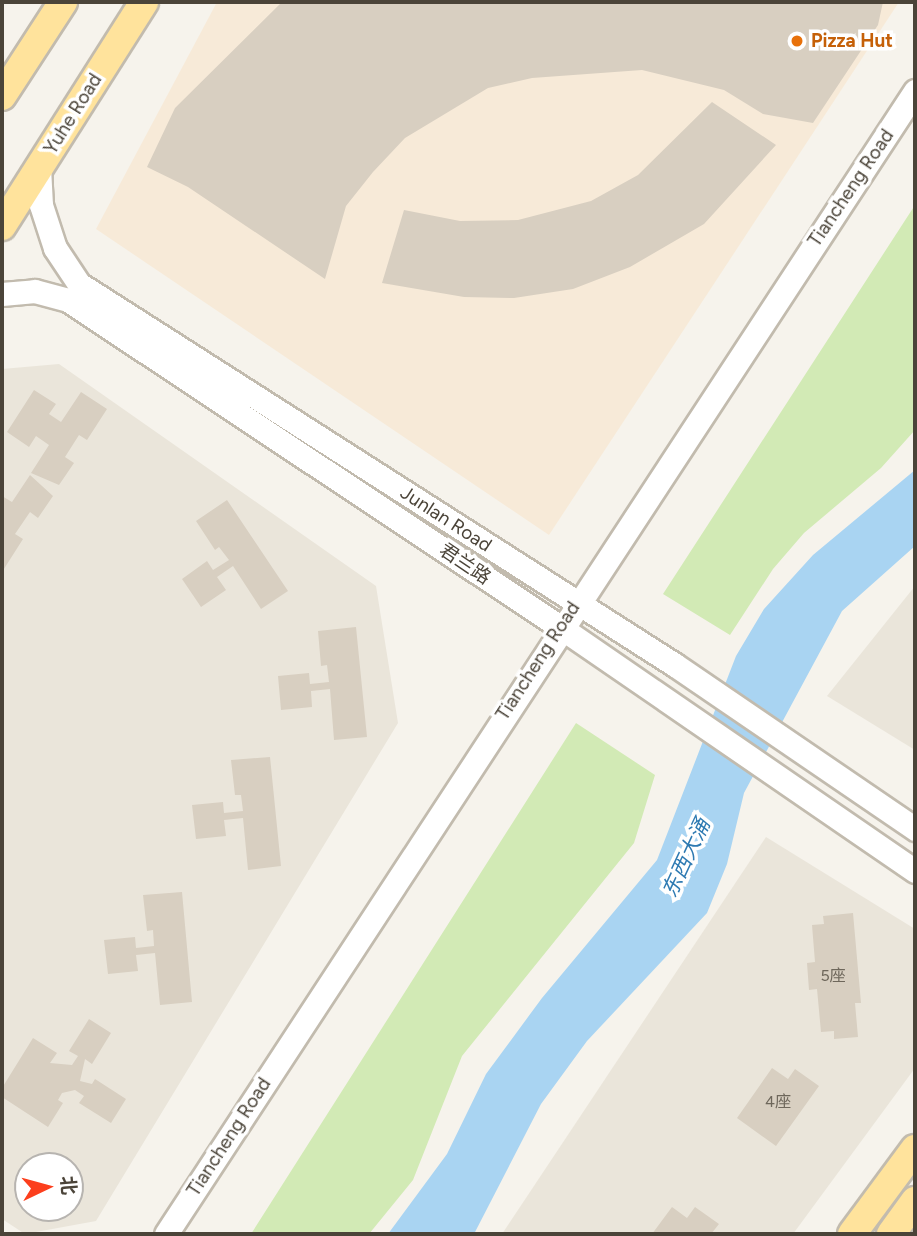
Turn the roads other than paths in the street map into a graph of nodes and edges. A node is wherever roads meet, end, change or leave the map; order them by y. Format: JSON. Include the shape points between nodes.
{"nodes":[{"id":1,"x":63,"y":2,"type":"edge"},
{"id":2,"x":144,"y":2,"type":"edge"},
{"id":3,"x":915,"y":91,"type":"edge"},
{"id":4,"x":2,"y":96,"type":"edge"},
{"id":5,"x":39,"y":167,"type":"junction"},
{"id":6,"x":2,"y":226,"type":"edge"},
{"id":7,"x":2,"y":293,"type":"edge"},
{"id":8,"x":576,"y":602,"type":"junction"},
{"id":9,"x":560,"y":627,"type":"junction"},
{"id":10,"x":915,"y":830,"type":"edge"},
{"id":11,"x":915,"y":871,"type":"edge"},
{"id":12,"x":915,"y":1149,"type":"edge"},
{"id":13,"x":915,"y":1201,"type":"edge"},
{"id":14,"x":166,"y":1234,"type":"edge"},
{"id":15,"x":852,"y":1234,"type":"edge"},
{"id":16,"x":891,"y":1234,"type":"edge"}],
"edges":[{"from":1,"to":4,"type":"main road"},
{"from":2,"to":5,"type":"main road","name":"Yuhe Road"},
{"from":3,"to":8,"type":"street","name":"Tiancheng Road"},
{"from":5,"to":6,"type":"main road","name":"Yuhe Road"},
{"from":5,"to":8,"type":"street","name":"Junlan Road","via":[[41,205],[55,248],[79,284]]},
{"from":7,"to":9,"type":"street","name":"君兰路","via":[[35,291],[68,300]]},
{"from":8,"to":9,"type":"street","name":"Tiancheng Road"},
{"from":8,"to":10,"type":"street","name":"Junlan Road"},
{"from":9,"to":11,"type":"street","name":"君兰路"},
{"from":9,"to":14,"type":"street","name":"Tiancheng Road"},
{"from":12,"to":15,"type":"main road"},
{"from":13,"to":16,"type":"main road"}]}
